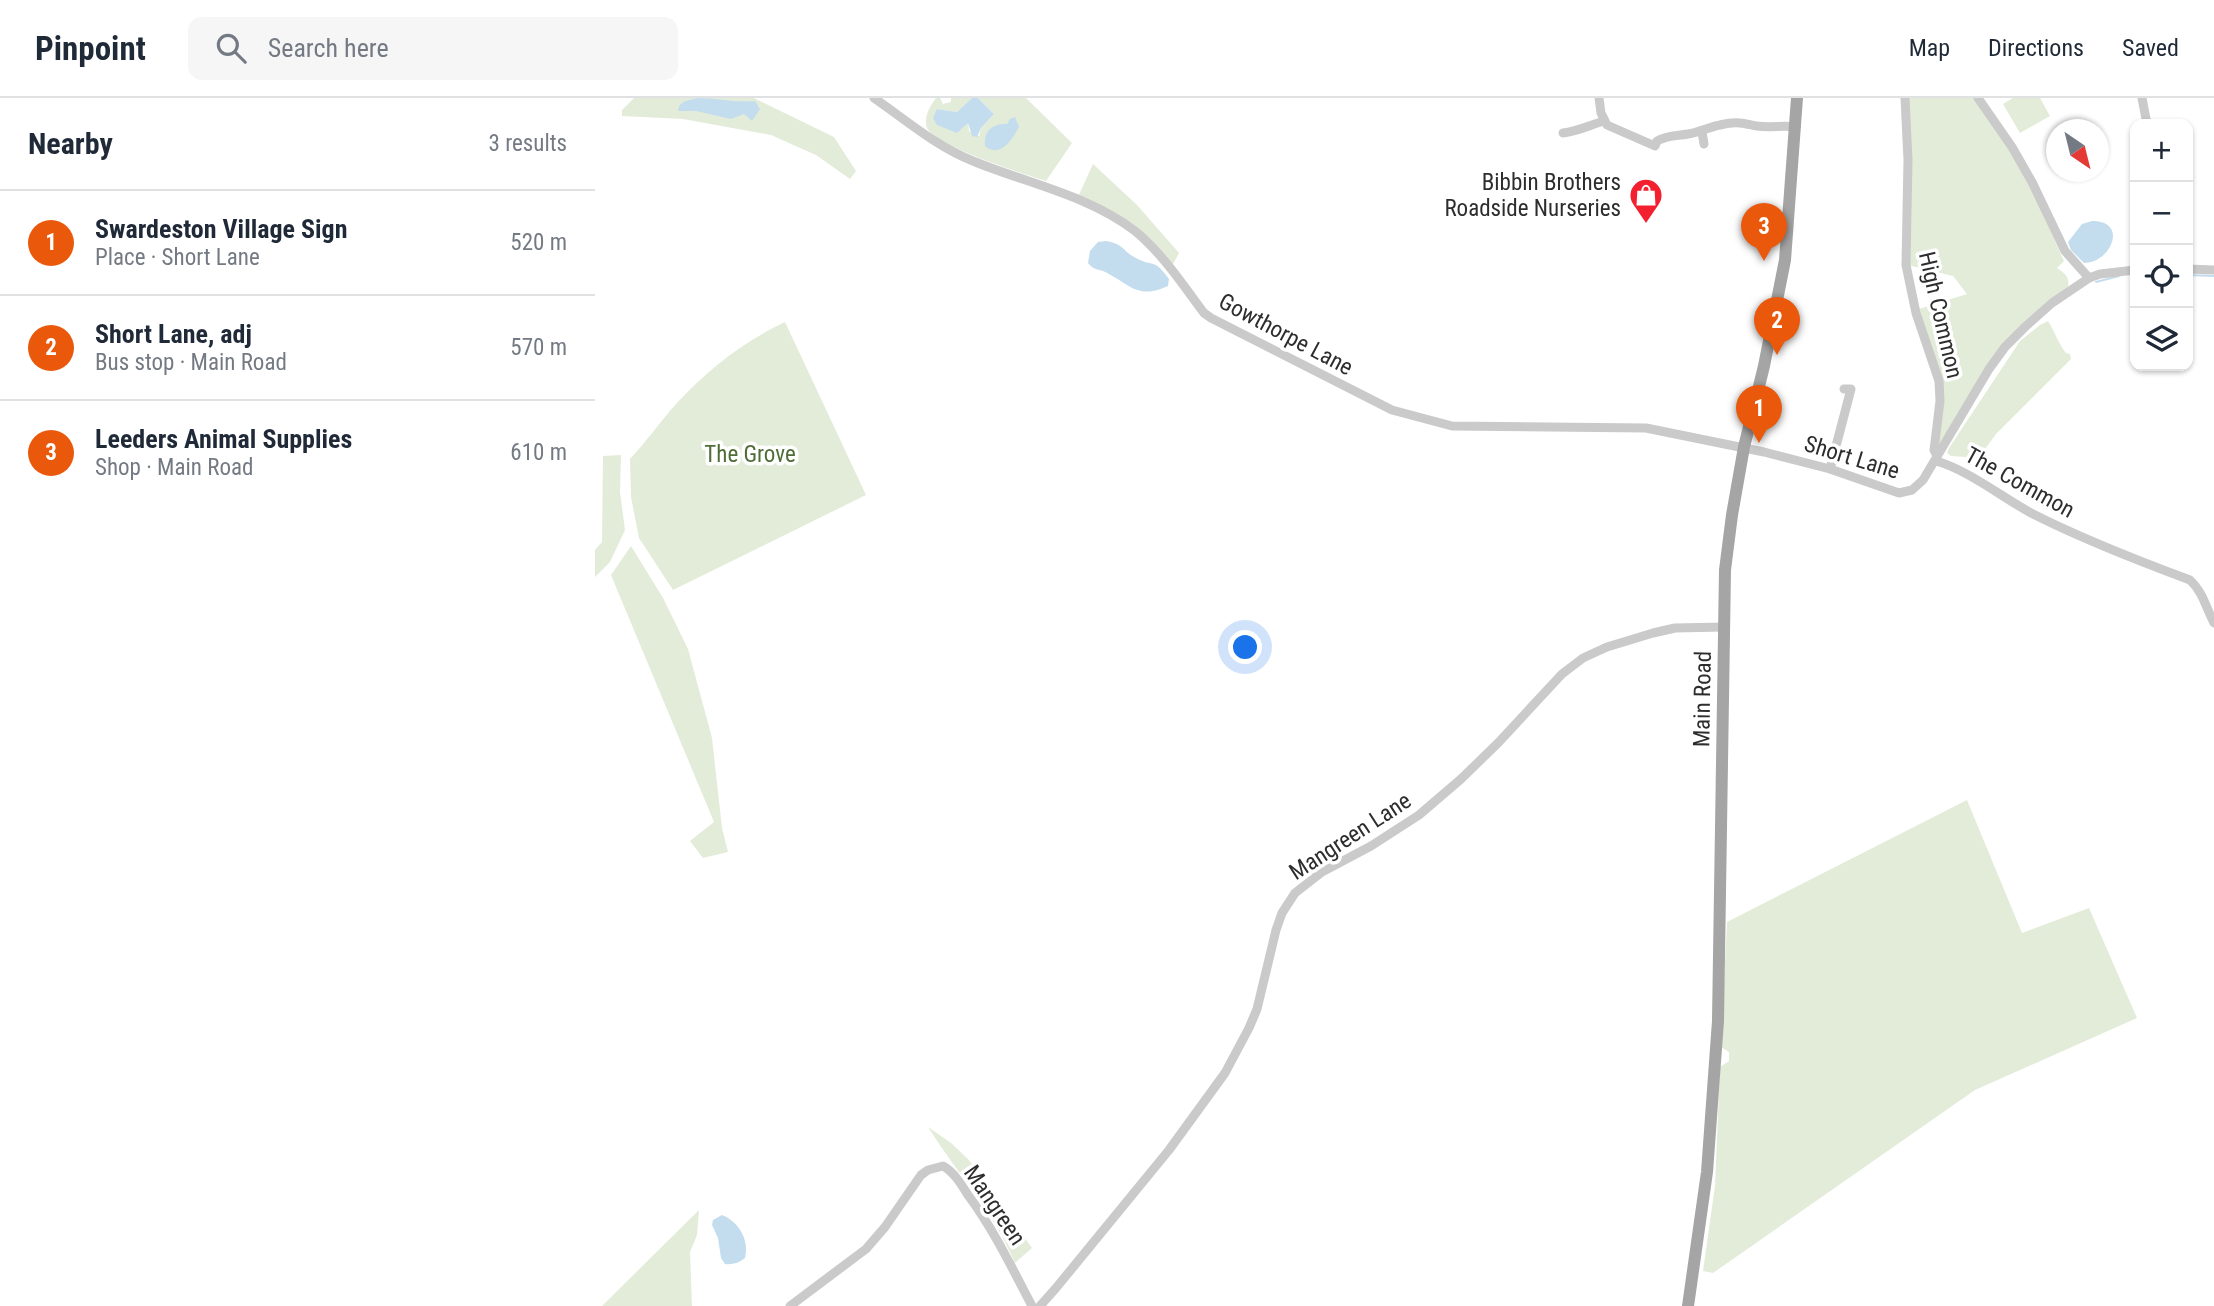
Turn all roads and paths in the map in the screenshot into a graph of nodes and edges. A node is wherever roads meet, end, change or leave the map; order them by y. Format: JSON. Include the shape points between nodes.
{"nodes":[{"id":1,"x":874,"y":98,"type":"edge"},
{"id":2,"x":1599,"y":98,"type":"edge"},
{"id":3,"x":1797,"y":98,"type":"edge"},
{"id":4,"x":1905,"y":98,"type":"edge"},
{"id":5,"x":1978,"y":98,"type":"edge"},
{"id":6,"x":2142,"y":98,"type":"edge"},
{"id":7,"x":2146,"y":119,"type":"edge"},
{"id":8,"x":1604,"y":121,"type":"junction"},
{"id":9,"x":1796,"y":127,"type":"junction"},
{"id":10,"x":1702,"y":132,"type":"junction"},
{"id":11,"x":1563,"y":133,"type":"dead end"},
{"id":12,"x":1704,"y":144,"type":"dead end"},
{"id":13,"x":2193,"y":269,"type":"edge"},
{"id":14,"x":2214,"y":270,"type":"edge"},
{"id":15,"x":2130,"y":271,"type":"edge"},
{"id":16,"x":2089,"y":278,"type":"junction"},
{"id":17,"x":1851,"y":388,"type":"dead end"},
{"id":18,"x":1744,"y":447,"type":"junction"},
{"id":19,"x":1937,"y":458,"type":"junction"},
{"id":20,"x":1830,"y":469,"type":"junction"},
{"id":21,"x":2214,"y":623,"type":"edge"},
{"id":22,"x":1724,"y":627,"type":"junction"},
{"id":23,"x":790,"y":1306,"type":"edge"},
{"id":24,"x":1032,"y":1306,"type":"edge"},
{"id":25,"x":1040,"y":1306,"type":"edge"},
{"id":26,"x":1688,"y":1306,"type":"edge"}],
"edges":[{"from":1,"to":18,"type":"street","name":"Gowthorpe Lane","via":[[959,155],[1115,217],[1150,244],[1211,318],[1392,410],[1452,426],[1646,429]]},
{"from":2,"to":8,"type":"street"},
{"from":3,"to":9,"type":"main road","name":"Main Road"},
{"from":4,"to":19,"type":"street","name":"High Common","via":[[1906,265],[1916,313],[1939,381]]},
{"from":5,"to":16,"type":"street","via":[[2032,182],[2065,251]]},
{"from":6,"to":7,"type":"street"},
{"from":8,"to":10,"type":"street","via":[[1655,146],[1667,136]]},
{"from":8,"to":11,"type":"street"},
{"from":9,"to":10,"type":"street","via":[[1742,122]]},
{"from":9,"to":18,"type":"main road","name":"Main Road","via":[[1782,278]]},
{"from":10,"to":12,"type":"street"},
{"from":13,"to":14,"type":"street"},
{"from":15,"to":16,"type":"street","name":"The Common"},
{"from":16,"to":19,"type":"street","name":"The Common","via":[[2052,303],[2005,347]]},
{"from":17,"to":20,"type":"street"},
{"from":18,"to":20,"type":"street","name":"Short Lane"},
{"from":18,"to":22,"type":"main road","name":"Main Road","via":[[1725,570]]},
{"from":19,"to":20,"type":"street","name":"Short Lane","via":[[1917,487],[1903,493]]},
{"from":19,"to":21,"type":"street","name":"The Common","via":[[2078,536],[2190,580],[2202,593]]},
{"from":22,"to":25,"type":"street","name":"Mangreen Lane","via":[[1675,628],[1607,647],[1583,659],[1562,674],[1489,752],[1419,815],[1322,872],[1296,893],[1276,930],[1253,1018],[1225,1073],[1169,1150]]},
{"from":22,"to":26,"type":"main road","name":"Main Road","via":[[1718,1021],[1707,1172]]},
{"from":23,"to":24,"type":"street","name":"Mangreen","via":[[866,1250],[921,1175],[943,1166],[1001,1244]]}]}
